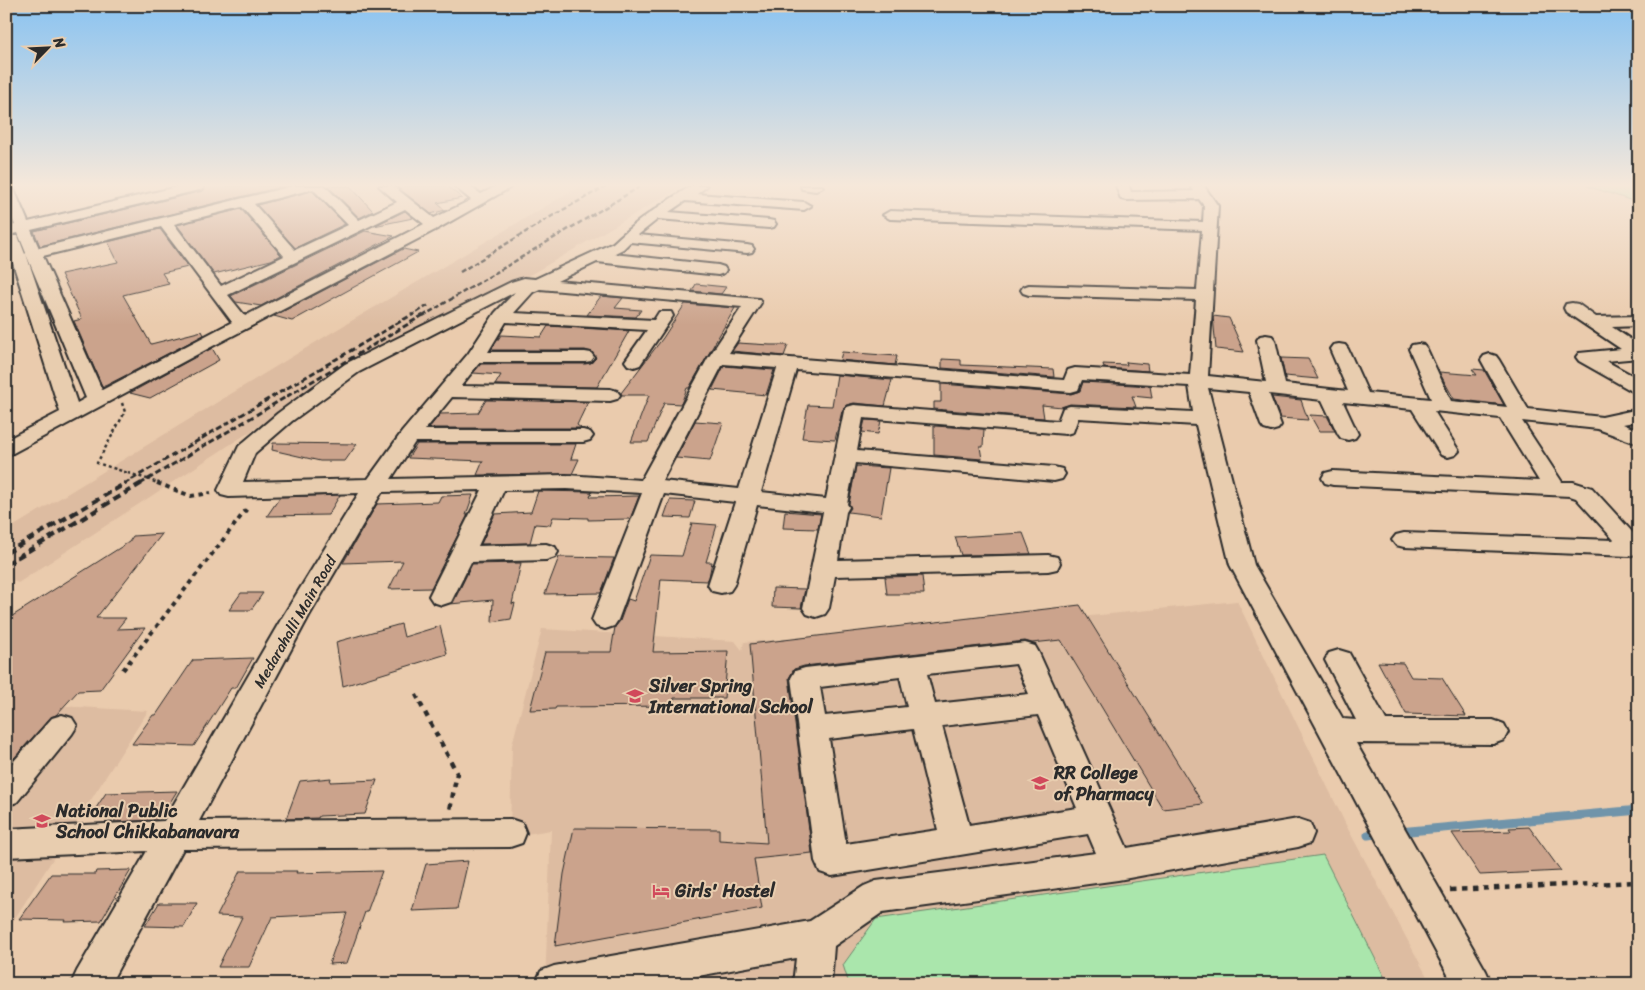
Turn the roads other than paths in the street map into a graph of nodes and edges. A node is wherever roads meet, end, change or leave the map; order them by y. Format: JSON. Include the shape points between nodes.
{"nodes":[{"id":1,"x":13,"y":232,"type":"edge"},
{"id":2,"x":15,"y":232,"type":"edge"},
{"id":3,"x":122,"y":232,"type":"edge"},
{"id":4,"x":172,"y":232,"type":"edge"},
{"id":5,"x":271,"y":232,"type":"edge"},
{"id":6,"x":345,"y":232,"type":"edge"},
{"id":7,"x":420,"y":232,"type":"edge"},
{"id":8,"x":632,"y":232,"type":"edge"},
{"id":9,"x":1209,"y":232,"type":"edge"},
{"id":10,"x":627,"y":236,"type":"junction"},
{"id":11,"x":747,"y":249,"type":"dead end"},
{"id":12,"x":33,"y":254,"type":"junction"},
{"id":13,"x":293,"y":257,"type":"junction"},
{"id":14,"x":594,"y":257,"type":"junction"},
{"id":15,"x":718,"y":270,"type":"dead end"},
{"id":16,"x":534,"y":284,"type":"junction"},
{"id":17,"x":1029,"y":290,"type":"dead end"},
{"id":18,"x":218,"y":293,"type":"junction"},
{"id":19,"x":1204,"y":295,"type":"junction"},
{"id":20,"x":679,"y":297,"type":"junction"},
{"id":21,"x":1572,"y":308,"type":"dead end"},
{"id":22,"x":502,"y":316,"type":"junction"},
{"id":23,"x":1639,"y":321,"type":"edge"},
{"id":24,"x":1592,"y":322,"type":"junction"},
{"id":25,"x":242,"y":324,"type":"junction"},
{"id":26,"x":659,"y":325,"type":"junction"},
{"id":27,"x":1266,"y":340,"type":"dead end"},
{"id":28,"x":1339,"y":349,"type":"dead end"},
{"id":29,"x":1418,"y":349,"type":"dead end"},
{"id":30,"x":1639,"y":353,"type":"edge"},
{"id":31,"x":475,"y":357,"type":"junction"},
{"id":32,"x":584,"y":357,"type":"dead end"},
{"id":33,"x":718,"y":358,"type":"junction"},
{"id":34,"x":1490,"y":360,"type":"dead end"},
{"id":35,"x":634,"y":361,"type":"dead end"},
{"id":36,"x":788,"y":364,"type":"junction"},
{"id":37,"x":1199,"y":381,"type":"junction"},
{"id":38,"x":1257,"y":387,"type":"junction"},
{"id":39,"x":1639,"y":387,"type":"edge"},
{"id":40,"x":1277,"y":389,"type":"junction"},
{"id":41,"x":448,"y":391,"type":"junction"},
{"id":42,"x":1330,"y":394,"type":"junction"},
{"id":43,"x":610,"y":395,"type":"dead end"},
{"id":44,"x":1361,"y":398,"type":"junction"},
{"id":45,"x":98,"y":400,"type":"junction"},
{"id":46,"x":1419,"y":404,"type":"junction"},
{"id":47,"x":1444,"y":406,"type":"junction"},
{"id":48,"x":1514,"y":414,"type":"junction"},
{"id":49,"x":71,"y":415,"type":"junction"},
{"id":50,"x":1639,"y":415,"type":"edge"},
{"id":51,"x":1205,"y":419,"type":"junction"},
{"id":52,"x":1602,"y":423,"type":"junction"},
{"id":53,"x":1271,"y":425,"type":"dead end"},
{"id":54,"x":1348,"y":434,"type":"dead end"},
{"id":55,"x":409,"y":436,"type":"junction"},
{"id":56,"x":583,"y":436,"type":"dead end"},
{"id":57,"x":1639,"y":438,"type":"edge"},
{"id":58,"x":6,"y":449,"type":"edge"},
{"id":59,"x":1448,"y":451,"type":"dead end"},
{"id":60,"x":845,"y":456,"type":"junction"},
{"id":61,"x":1054,"y":474,"type":"dead end"},
{"id":62,"x":1332,"y":478,"type":"dead end"},
{"id":63,"x":496,"y":484,"type":"junction"},
{"id":64,"x":374,"y":487,"type":"junction"},
{"id":65,"x":652,"y":487,"type":"junction"},
{"id":66,"x":1555,"y":488,"type":"junction"},
{"id":67,"x":748,"y":497,"type":"junction"},
{"id":68,"x":837,"y":507,"type":"junction"},
{"id":69,"x":1404,"y":540,"type":"dead end"},
{"id":70,"x":546,"y":552,"type":"dead end"},
{"id":71,"x":463,"y":554,"type":"junction"},
{"id":72,"x":1048,"y":562,"type":"dead end"},
{"id":73,"x":824,"y":568,"type":"junction"},
{"id":74,"x":721,"y":585,"type":"dead end"},
{"id":75,"x":442,"y":596,"type":"dead end"},
{"id":76,"x":816,"y":608,"type":"dead end"},
{"id":77,"x":605,"y":620,"type":"dead end"},
{"id":78,"x":1339,"y":660,"type":"dead end"},
{"id":79,"x":911,"y":666,"type":"junction"},
{"id":80,"x":1047,"y":703,"type":"junction"},
{"id":81,"x":924,"y":717,"type":"junction"},
{"id":82,"x":62,"y":726,"type":"dead end"},
{"id":83,"x":812,"y":729,"type":"junction"},
{"id":84,"x":1334,"y":731,"type":"junction"},
{"id":85,"x":1377,"y":731,"type":"junction"},
{"id":86,"x":1493,"y":732,"type":"dead end"},
{"id":87,"x":6,"y":793,"type":"edge"},
{"id":88,"x":1098,"y":819,"type":"junction"},
{"id":89,"x":510,"y":833,"type":"dead end"},
{"id":90,"x":1298,"y":833,"type":"dead end"},
{"id":91,"x":174,"y":835,"type":"junction"},
{"id":92,"x":957,"y":841,"type":"junction"},
{"id":93,"x":6,"y":844,"type":"edge"},
{"id":94,"x":1118,"y":865,"type":"junction"},
{"id":95,"x":818,"y":937,"type":"junction"},
{"id":96,"x":90,"y":984,"type":"edge"},
{"id":97,"x":554,"y":984,"type":"edge"},
{"id":98,"x":812,"y":984,"type":"edge"},
{"id":99,"x":1473,"y":984,"type":"edge"}],
"edges":[{"from":1,"to":49,"type":"street"},
{"from":2,"to":12,"type":"street"},
{"from":3,"to":12,"type":"street"},
{"from":4,"to":18,"type":"street"},
{"from":5,"to":13,"type":"street"},
{"from":6,"to":13,"type":"street"},
{"from":7,"to":25,"type":"street"},
{"from":8,"to":10,"type":"street"},
{"from":9,"to":19,"type":"street"},
{"from":10,"to":11,"type":"street"},
{"from":10,"to":14,"type":"street","via":[[618,246]]},
{"from":12,"to":45,"type":"street"},
{"from":13,"to":18,"type":"street"},
{"from":14,"to":15,"type":"street"},
{"from":14,"to":16,"type":"street"},
{"from":16,"to":20,"type":"street"},
{"from":16,"to":22,"type":"street","name":"Medarahalli Main Road"},
{"from":16,"to":64,"type":"street","via":[[517,285],[352,368],[246,450],[229,490]]},
{"from":17,"to":19,"type":"street"},
{"from":18,"to":25,"type":"street"},
{"from":19,"to":37,"type":"street"},
{"from":20,"to":26,"type":"street"},
{"from":20,"to":33,"type":"street","via":[[753,303]]},
{"from":21,"to":24,"type":"street"},
{"from":22,"to":26,"type":"street"},
{"from":22,"to":31,"type":"street","name":"Medarahalli Main Road"},
{"from":23,"to":24,"type":"street"},
{"from":24,"to":30,"type":"street"},
{"from":25,"to":45,"type":"street"},
{"from":26,"to":35,"type":"street"},
{"from":27,"to":40,"type":"street"},
{"from":28,"to":44,"type":"street"},
{"from":29,"to":47,"type":"street"},
{"from":30,"to":39,"type":"street","via":[[1586,357]]},
{"from":31,"to":32,"type":"street"},
{"from":31,"to":41,"type":"street","name":"Medarahalli Main Road"},
{"from":33,"to":36,"type":"street"},
{"from":33,"to":65,"type":"street"},
{"from":34,"to":48,"type":"street"},
{"from":36,"to":37,"type":"street","via":[[1071,386],[1075,374]]},
{"from":36,"to":67,"type":"street"},
{"from":37,"to":38,"type":"street"},
{"from":37,"to":51,"type":"street","via":[[1198,391]]},
{"from":38,"to":40,"type":"street"},
{"from":38,"to":53,"type":"street"},
{"from":40,"to":42,"type":"street"},
{"from":41,"to":43,"type":"street"},
{"from":41,"to":55,"type":"street","name":"Medarahalli Main Road"},
{"from":42,"to":44,"type":"street"},
{"from":42,"to":54,"type":"street"},
{"from":44,"to":46,"type":"street"},
{"from":45,"to":49,"type":"street"},
{"from":46,"to":47,"type":"street"},
{"from":46,"to":59,"type":"street"},
{"from":47,"to":48,"type":"street"},
{"from":48,"to":52,"type":"street"},
{"from":48,"to":66,"type":"street"},
{"from":49,"to":58,"type":"street"},
{"from":50,"to":52,"type":"street"},
{"from":51,"to":60,"type":"street","via":[[1070,412],[1066,428],[854,410]]},
{"from":51,"to":84,"type":"street","via":[[1242,564]]},
{"from":52,"to":57,"type":"street"},
{"from":55,"to":56,"type":"street"},
{"from":55,"to":64,"type":"street","name":"Medarahalli Main Road"},
{"from":60,"to":61,"type":"street"},
{"from":60,"to":68,"type":"street"},
{"from":62,"to":66,"type":"street"},
{"from":63,"to":64,"type":"street"},
{"from":63,"to":65,"type":"street","via":[[566,482]]},
{"from":63,"to":71,"type":"street"},
{"from":64,"to":91,"type":"street","name":"Medarahalli Main Road","via":[[292,623]]},
{"from":65,"to":67,"type":"street"},
{"from":65,"to":77,"type":"street"},
{"from":66,"to":69,"type":"street","via":[[1584,493],[1631,545],[1629,548]]},
{"from":67,"to":68,"type":"street"},
{"from":67,"to":74,"type":"street"},
{"from":68,"to":73,"type":"street"},
{"from":70,"to":71,"type":"street"},
{"from":71,"to":75,"type":"street"},
{"from":72,"to":73,"type":"street"},
{"from":73,"to":76,"type":"street"},
{"from":78,"to":85,"type":"street"},
{"from":79,"to":80,"type":"street","via":[[1025,653]]},
{"from":79,"to":81,"type":"street"},
{"from":79,"to":83,"type":"street","via":[[805,678]]},
{"from":80,"to":81,"type":"street"},
{"from":80,"to":88,"type":"street"},
{"from":81,"to":83,"type":"street"},
{"from":81,"to":92,"type":"street"},
{"from":82,"to":87,"type":"street"},
{"from":83,"to":92,"type":"street","via":[[832,861]]},
{"from":84,"to":85,"type":"street"},
{"from":84,"to":99,"type":"street"},
{"from":85,"to":86,"type":"street"},
{"from":88,"to":92,"type":"street"},
{"from":88,"to":94,"type":"street"},
{"from":89,"to":91,"type":"street"},
{"from":90,"to":94,"type":"street"},
{"from":91,"to":93,"type":"street"},
{"from":91,"to":96,"type":"street","name":"Medarahalli Main Road"},
{"from":94,"to":95,"type":"street","via":[[876,897]]},
{"from":95,"to":97,"type":"street"},
{"from":95,"to":98,"type":"street"}]}
